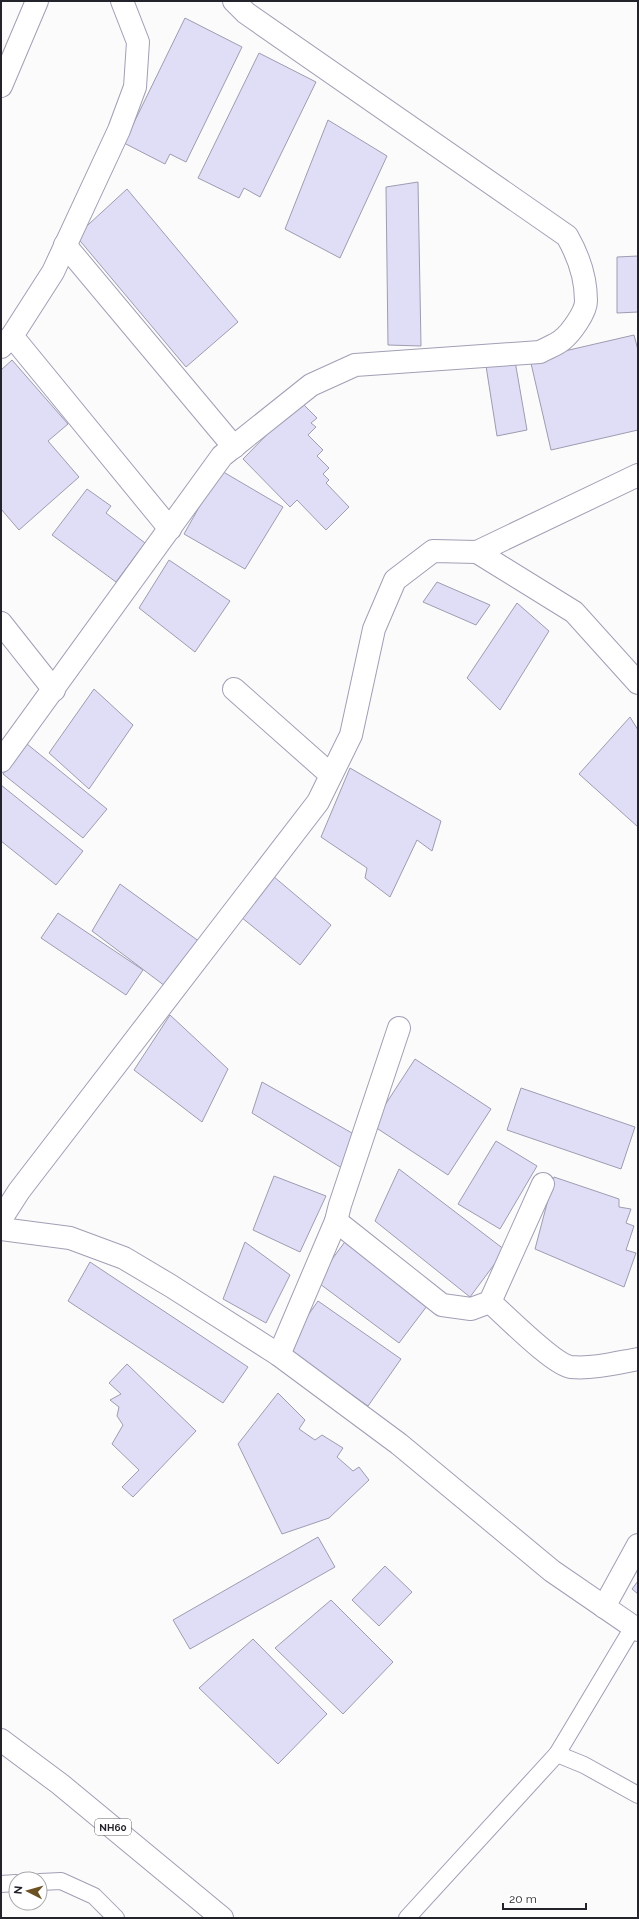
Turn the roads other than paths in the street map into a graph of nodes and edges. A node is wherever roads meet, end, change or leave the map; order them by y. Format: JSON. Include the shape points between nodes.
{"nodes":[{"id":1,"x":36,"y":1,"type":"edge"},
{"id":2,"x":122,"y":1,"type":"edge"},
{"id":3,"x":234,"y":1,"type":"edge"},
{"id":4,"x":3,"y":78,"type":"edge"},
{"id":5,"x":65,"y":246,"type":"junction"},
{"id":6,"x":7,"y":342,"type":"edge"},
{"id":7,"x":234,"y":447,"type":"junction"},
{"id":8,"x":638,"y":475,"type":"edge"},
{"id":9,"x":170,"y":529,"type":"junction"},
{"id":10,"x":477,"y":552,"type":"junction"},
{"id":11,"x":1,"y":623,"type":"edge"},
{"id":12,"x":638,"y":683,"type":"edge"},
{"id":13,"x":234,"y":689,"type":"dead end"},
{"id":14,"x":54,"y":690,"type":"junction"},
{"id":15,"x":1,"y":761,"type":"edge"},
{"id":16,"x":331,"y":775,"type":"junction"},
{"id":17,"x":399,"y":1028,"type":"dead end"},
{"id":18,"x":543,"y":1184,"type":"dead end"},
{"id":19,"x":1,"y":1219,"type":"edge"},
{"id":20,"x":336,"y":1221,"type":"junction"},
{"id":21,"x":1,"y":1229,"type":"edge"},
{"id":22,"x":490,"y":1302,"type":"junction"},
{"id":23,"x":279,"y":1355,"type":"junction"},
{"id":24,"x":638,"y":1359,"type":"edge"},
{"id":25,"x":638,"y":1545,"type":"edge"},
{"id":26,"x":604,"y":1607,"type":"junction"},
{"id":27,"x":635,"y":1628,"type":"edge"},
{"id":28,"x":1,"y":1740,"type":"edge"},
{"id":29,"x":557,"y":1754,"type":"junction"},
{"id":30,"x":638,"y":1795,"type":"edge"},
{"id":31,"x":48,"y":1882,"type":"edge"},
{"id":32,"x":116,"y":1918,"type":"edge"},
{"id":33,"x":222,"y":1918,"type":"edge"},
{"id":34,"x":407,"y":1918,"type":"edge"}],
"edges":[{"from":1,"to":4,"type":"main road"},
{"from":2,"to":5,"type":"main road","via":[[138,42],[135,87],[119,130]]},
{"from":3,"to":7,"type":"main road","via":[[246,13],[567,236],[576,251],[586,302],[577,323],[562,340],[540,352],[355,365],[311,385]]},
{"from":5,"to":6,"type":"main road","via":[[52,272]]},
{"from":5,"to":7,"type":"main road"},
{"from":6,"to":9,"type":"main road"},
{"from":7,"to":9,"type":"main road","via":[[222,456]]},
{"from":8,"to":10,"type":"main road"},
{"from":9,"to":14,"type":"main road"},
{"from":10,"to":12,"type":"main road","via":[[574,612]]},
{"from":10,"to":16,"type":"main road","via":[[433,551],[395,580],[374,629],[351,735]]},
{"from":11,"to":14,"type":"main road"},
{"from":13,"to":16,"type":"main road"},
{"from":14,"to":15,"type":"main road"},
{"from":16,"to":19,"type":"main road","via":[[318,802],[24,1185]]},
{"from":17,"to":20,"type":"main road"},
{"from":18,"to":22,"type":"main road"},
{"from":20,"to":22,"type":"main road","via":[[442,1305],[471,1308]]},
{"from":20,"to":23,"type":"main road"},
{"from":21,"to":23,"type":"main road","via":[[70,1238],[124,1258]]},
{"from":22,"to":24,"type":"main road","via":[[550,1356],[569,1367]]},
{"from":23,"to":26,"type":"main road","via":[[399,1444],[552,1571]]},
{"from":25,"to":26,"type":"main road"},
{"from":26,"to":27,"type":"main road"},
{"from":27,"to":29,"type":"lane"},
{"from":28,"to":33,"type":"main road","number":"NH60","via":[[60,1784]]},
{"from":29,"to":30,"type":"lane","via":[[584,1765]]},
{"from":29,"to":34,"type":"lane"},
{"from":31,"to":32,"type":"lane","via":[[61,1881],[94,1896]]}]}
